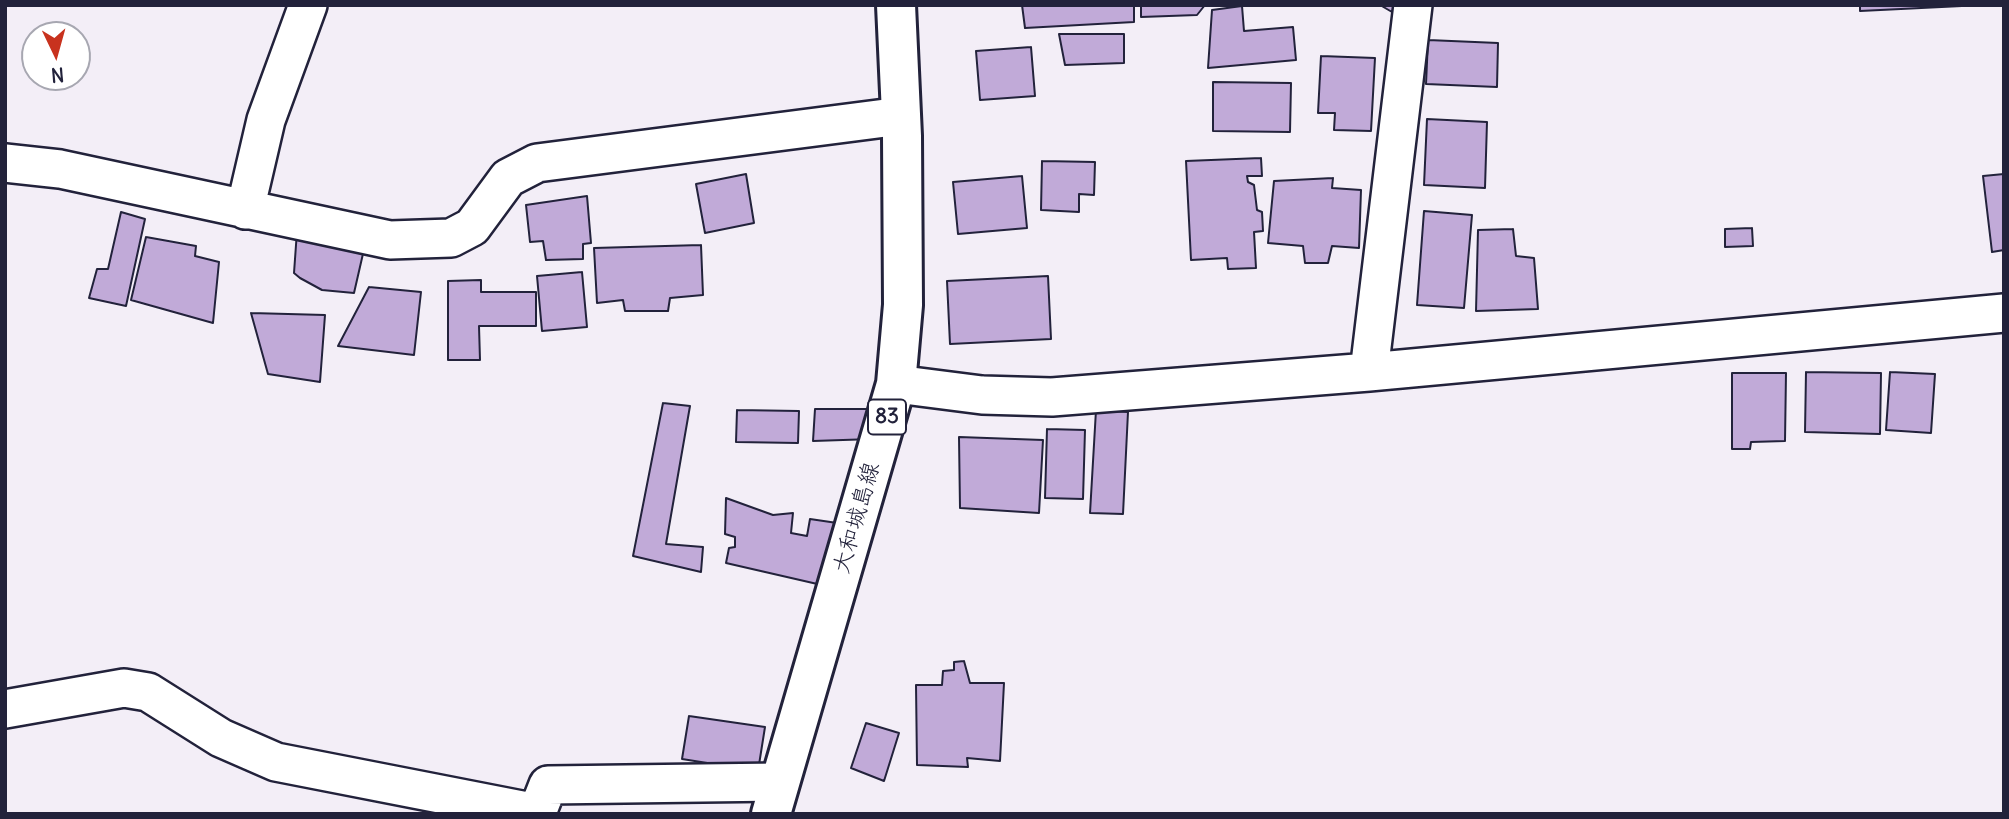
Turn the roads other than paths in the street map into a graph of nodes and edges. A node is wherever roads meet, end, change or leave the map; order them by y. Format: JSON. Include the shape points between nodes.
{"nodes":[{"id":1,"x":308,"y":5,"type":"edge"},
{"id":2,"x":896,"y":5,"type":"edge"},
{"id":3,"x":1413,"y":5,"type":"edge"},
{"id":4,"x":901,"y":116,"type":"junction"},
{"id":5,"x":5,"y":163,"type":"edge"},
{"id":6,"x":245,"y":210,"type":"junction"},
{"id":7,"x":2004,"y":313,"type":"edge"},
{"id":8,"x":1368,"y":372,"type":"junction"},
{"id":9,"x":896,"y":384,"type":"junction"},
{"id":10,"x":5,"y":709,"type":"edge"},
{"id":11,"x":776,"y":798,"type":"edge"}],
"edges":[{"from":1,"to":6,"type":"street","via":[[266,120]]},
{"from":2,"to":4,"type":"main road","name":"大和城島線","number":"83"},
{"from":3,"to":8,"type":"street"},
{"from":4,"to":6,"type":"street","via":[[537,163],[508,177],[472,227],[451,238],[390,240]]},
{"from":4,"to":9,"type":"main road","name":"大和城島線","number":"83","via":[[903,305]]},
{"from":5,"to":6,"type":"street","via":[[60,169]]},
{"from":7,"to":8,"type":"street"},
{"from":8,"to":9,"type":"street","via":[[1052,397],[982,395]]},
{"from":9,"to":11,"type":"main road","name":"大和城島線","number":"83"},
{"from":10,"to":11,"type":"street","via":[[124,688],[148,692],[221,738],[276,762],[537,813],[548,785]]}]}
